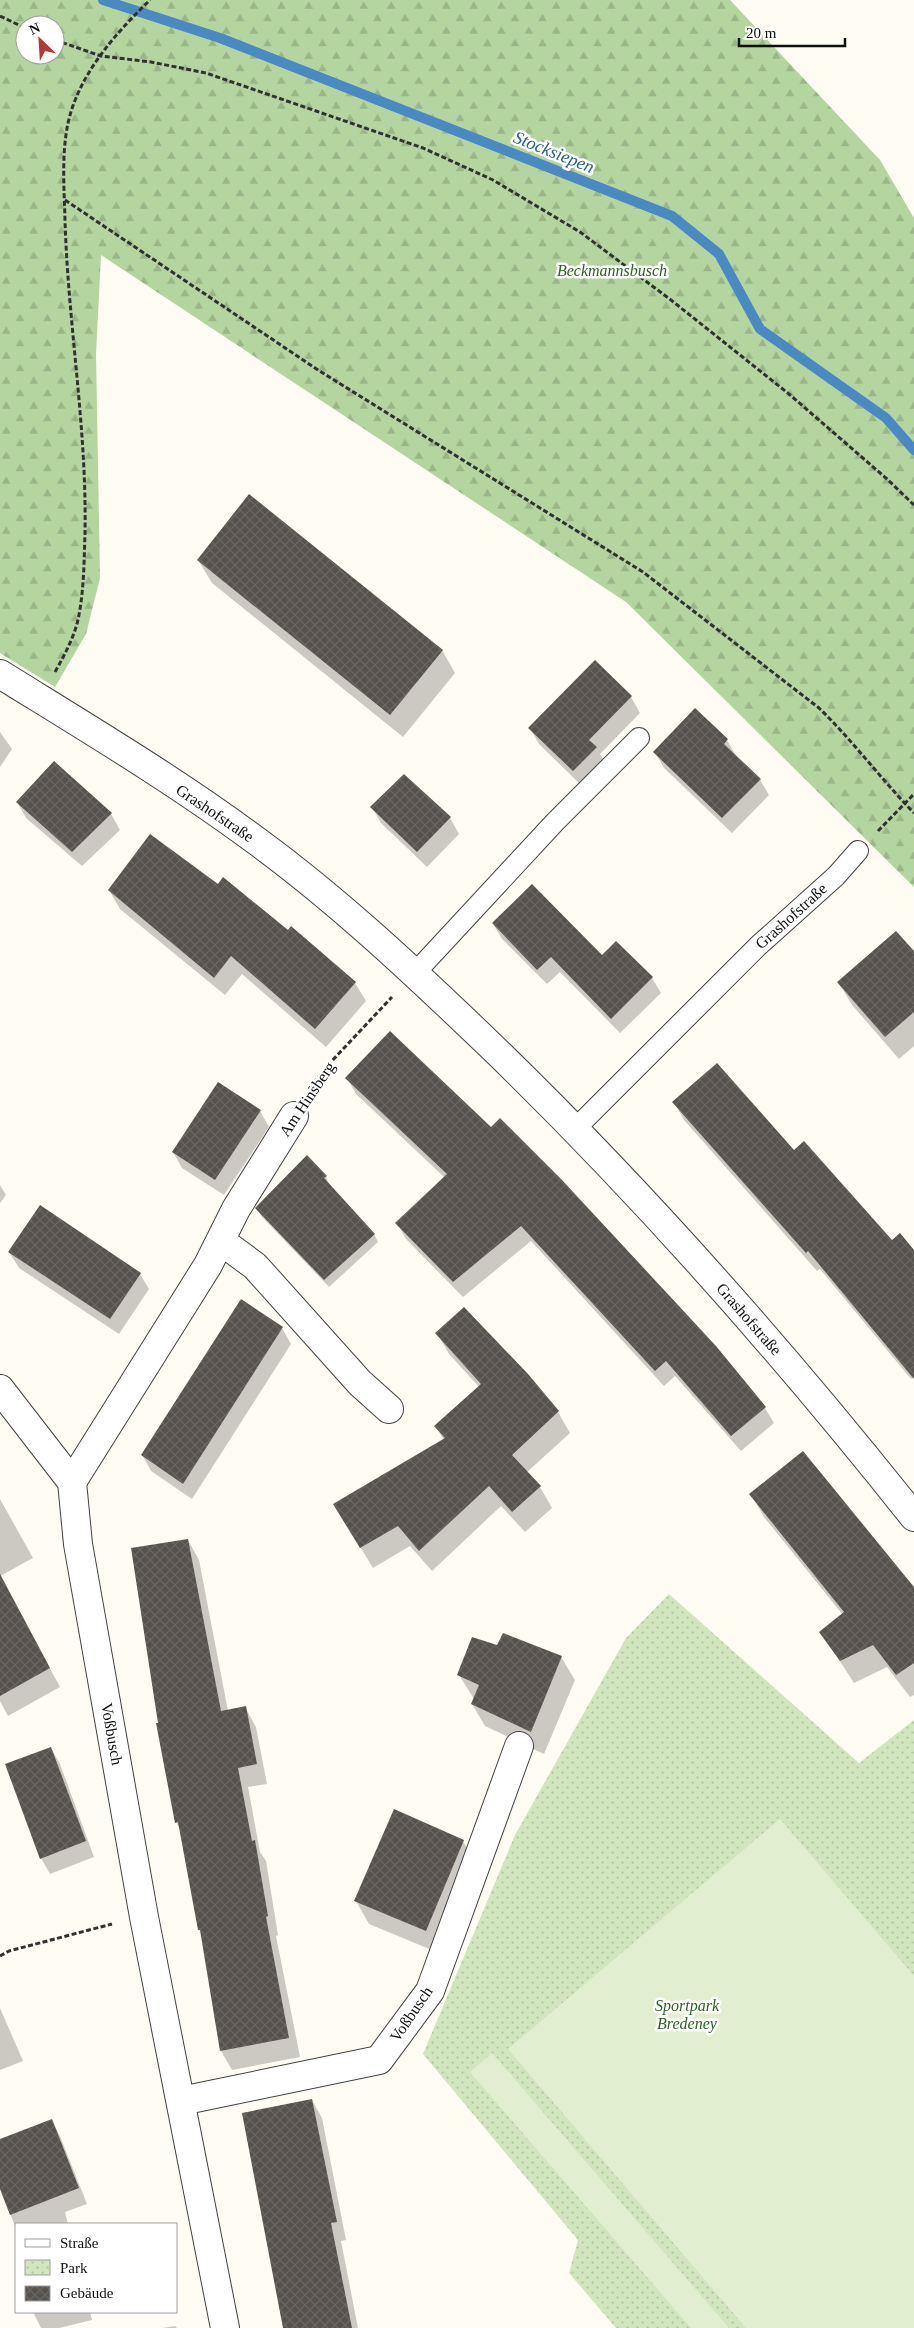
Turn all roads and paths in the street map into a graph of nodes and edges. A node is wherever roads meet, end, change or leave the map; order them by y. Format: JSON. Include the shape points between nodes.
{"nodes":[{"id":1,"x":150,"y":0,"type":"edge"},
{"id":2,"x":0,"y":16,"type":"edge"},
{"id":3,"x":15,"y":23,"type":"edge"},
{"id":4,"x":65,"y":44,"type":"edge"},
{"id":5,"x":100,"y":56,"type":"junction"},
{"id":6,"x":64,"y":200,"type":"junction"},
{"id":7,"x":914,"y":505,"type":"edge"},
{"id":8,"x":0,"y":674,"type":"edge"},
{"id":9,"x":40,"y":698,"type":"junction"},
{"id":10,"x":639,"y":738,"type":"dead end"},
{"id":11,"x":914,"y":794,"type":"edge"},
{"id":12,"x":904,"y":803,"type":"junction"},
{"id":13,"x":914,"y":813,"type":"edge"},
{"id":14,"x":888,"y":820,"type":"dead end"},
{"id":15,"x":858,"y":851,"type":"dead end"},
{"id":16,"x":415,"y":973,"type":"junction"},
{"id":17,"x":294,"y":1116,"type":"joint"},
{"id":18,"x":575,"y":1129,"type":"junction"},
{"id":19,"x":221,"y":1242,"type":"junction"},
{"id":20,"x":0,"y":1389,"type":"edge"},
{"id":21,"x":389,"y":1409,"type":"dead end"},
{"id":22,"x":72,"y":1482,"type":"junction"},
{"id":23,"x":914,"y":1517,"type":"edge"},
{"id":24,"x":519,"y":1746,"type":"dead end"},
{"id":25,"x":98,"y":1927,"type":"dead end"},
{"id":26,"x":0,"y":1956,"type":"edge"},
{"id":27,"x":181,"y":2101,"type":"junction"},
{"id":28,"x":225,"y":2328,"type":"edge"}],
"edges":[{"from":1,"to":5,"type":"path","via":[[124,25]]},
{"from":2,"to":3,"type":"path"},
{"from":4,"to":5,"type":"path"},
{"from":5,"to":6,"type":"path","via":[[73,104],[67,130]]},
{"from":5,"to":7,"type":"path","via":[[206,73],[423,148],[501,184],[580,232],[672,300],[790,394]]},
{"from":6,"to":9,"type":"path","via":[[67,273],[84,450],[84,558],[77,622],[68,650]]},
{"from":6,"to":12,"type":"path","via":[[318,370],[643,572],[819,708]]},
{"from":8,"to":9,"type":"street","name":"Grashofstraße"},
{"from":9,"to":16,"type":"street","name":"Grashofstraße","via":[[259,842],[330,898]]},
{"from":10,"to":16,"type":"lane","via":[[555,822]]},
{"from":11,"to":12,"type":"path"},
{"from":12,"to":13,"type":"path"},
{"from":12,"to":14,"type":"path"},
{"from":15,"to":18,"type":"lane","name":"Grashofstraße"},
{"from":16,"to":17,"type":"path","name":"Am Hinsberg","via":[[329,1064],[309,1089]]},
{"from":16,"to":18,"type":"street","name":"Grashofstraße"},
{"from":17,"to":19,"type":"street","name":"Am Hinsberg","via":[[236,1209]]},
{"from":18,"to":23,"type":"street","name":"Grashofstraße","via":[[760,1331]]},
{"from":19,"to":21,"type":"street","via":[[255,1266],[360,1384]]},
{"from":19,"to":22,"type":"street","name":"Am Hinsberg"},
{"from":20,"to":22,"type":"street"},
{"from":22,"to":27,"type":"street","name":"Voßbusch","via":[[78,1544],[144,1918]]},
{"from":24,"to":27,"type":"street","name":"Voßbusch","via":[[430,1991],[379,2060]]},
{"from":25,"to":26,"type":"path"},
{"from":27,"to":28,"type":"street","name":"Voßbusch"}]}
